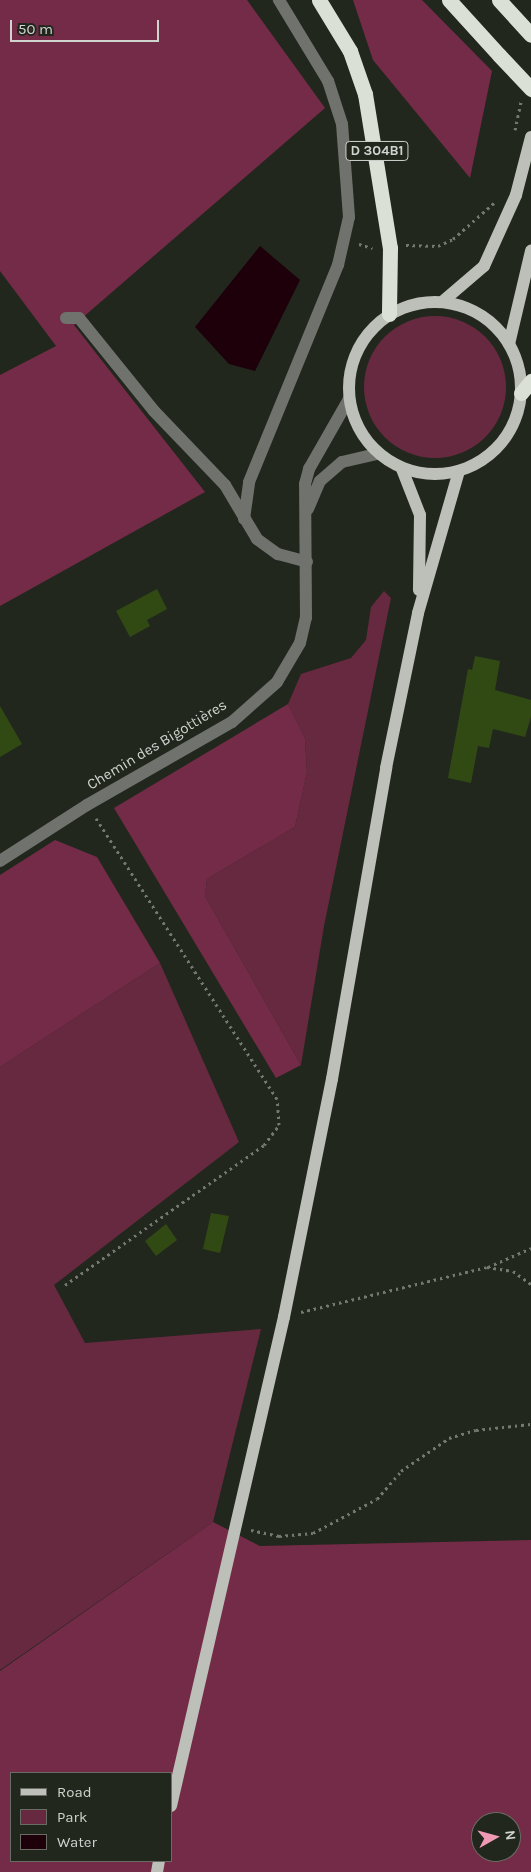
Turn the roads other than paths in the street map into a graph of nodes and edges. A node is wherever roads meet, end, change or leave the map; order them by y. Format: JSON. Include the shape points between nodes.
{"nodes":[{"id":1,"x":278,"y":0,"type":"edge"},
{"id":2,"x":319,"y":0,"type":"edge"},
{"id":3,"x":448,"y":0,"type":"edge"},
{"id":4,"x":504,"y":5,"type":"edge"},
{"id":5,"x":531,"y":34,"type":"edge"},
{"id":6,"x":527,"y":93,"type":"edge"},
{"id":7,"x":531,"y":137,"type":"edge"},
{"id":8,"x":531,"y":252,"type":"edge"},
{"id":9,"x":442,"y":302,"type":"junction"},
{"id":10,"x":389,"y":314,"type":"junction"},
{"id":11,"x":66,"y":318,"type":"dead end"},
{"id":12,"x":509,"y":344,"type":"junction"},
{"id":13,"x":531,"y":381,"type":"edge"},
{"id":14,"x":521,"y":393,"type":"junction"},
{"id":15,"x":349,"y":399,"type":"junction"},
{"id":16,"x":378,"y":454,"type":"junction"},
{"id":17,"x":402,"y":468,"type":"junction"},
{"id":18,"x":459,"y":471,"type":"junction"},
{"id":19,"x":307,"y":511,"type":"junction"},
{"id":20,"x":244,"y":519,"type":"junction"},
{"id":21,"x":307,"y":562,"type":"junction"},
{"id":22,"x":418,"y":613,"type":"junction"},
{"id":23,"x":0,"y":861,"type":"edge"},
{"id":24,"x":172,"y":1802,"type":"edge"}],
"edges":[{"from":1,"to":20,"type":"street","via":[[328,81],[342,124],[349,216],[338,266],[249,482]]},
{"from":2,"to":10,"type":"highway","number":"D 304B1","via":[[350,51],[365,94],[390,248]]},
{"from":3,"to":6,"type":"highway","bridge":true,"via":[[499,55]]},
{"from":4,"to":5,"type":"highway"},
{"from":7,"to":9,"type":"main road","via":[[516,195],[484,266]]},
{"from":8,"to":12,"type":"main road"},
{"from":9,"to":10,"type":"main road","via":[[405,306]]},
{"from":9,"to":12,"type":"main road","via":[[480,315]]},
{"from":10,"to":15,"type":"main road","via":[[370,330],[356,351],[349,374]]},
{"from":11,"to":20,"type":"street","via":[[78,318],[101,343],[154,412],[225,485]]},
{"from":12,"to":14,"type":"main road","via":[[519,368]]},
{"from":13,"to":14,"type":"highway"},
{"from":14,"to":18,"type":"main road","via":[[516,419],[503,442],[490,454]]},
{"from":15,"to":16,"type":"main road","via":[[360,432]]},
{"from":15,"to":19,"type":"street","name":"Chemin des Bigottières","via":[[309,469],[305,484]]},
{"from":16,"to":17,"type":"main road"},
{"from":16,"to":19,"type":"street","via":[[342,462],[320,481]]},
{"from":17,"to":18,"type":"main road","via":[[440,475]]},
{"from":17,"to":22,"type":"main road","via":[[420,515]]},
{"from":18,"to":22,"type":"main road"},
{"from":19,"to":21,"type":"street","name":"Chemin des Bigottières"},
{"from":20,"to":21,"type":"street","via":[[257,540],[278,554]]},
{"from":21,"to":23,"type":"street","name":"Chemin des Bigottières","via":[[306,618],[300,643],[277,682],[232,722],[88,805]]},
{"from":22,"to":24,"type":"main road","via":[[386,768],[332,1080],[284,1317]]}]}
